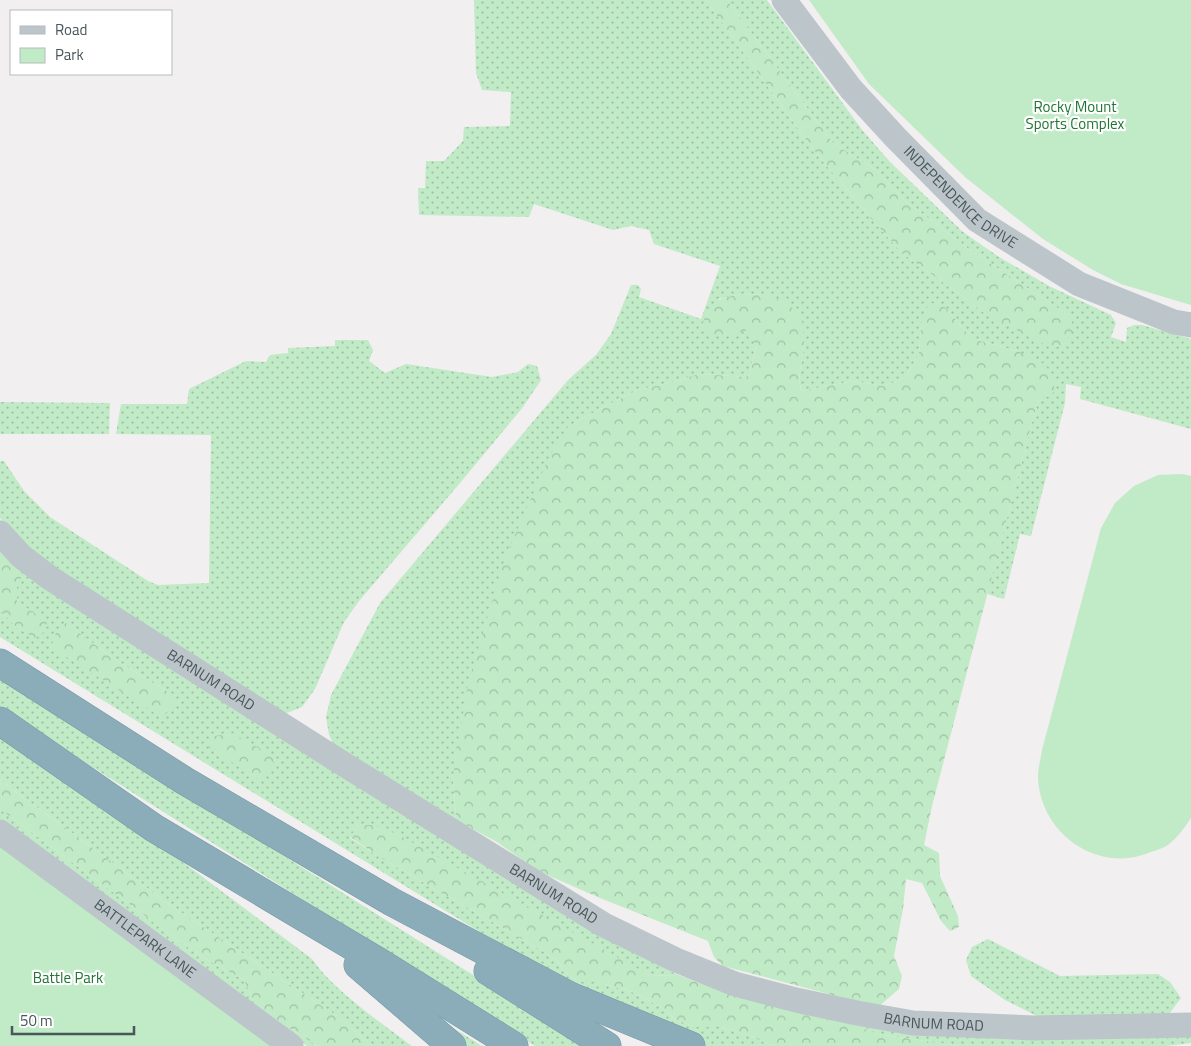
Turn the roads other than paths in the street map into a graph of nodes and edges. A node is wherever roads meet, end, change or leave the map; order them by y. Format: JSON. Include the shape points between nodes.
{"nodes":[{"id":1,"x":784,"y":0,"type":"edge"},
{"id":2,"x":1191,"y":325,"type":"edge"},
{"id":3,"x":0,"y":533,"type":"edge"},
{"id":4,"x":0,"y":663,"type":"edge"},
{"id":5,"x":0,"y":721,"type":"edge"},
{"id":6,"x":0,"y":832,"type":"edge"},
{"id":7,"x":392,"y":902,"type":"junction"},
{"id":8,"x":296,"y":912,"type":"junction"},
{"id":9,"x":1191,"y":1025,"type":"edge"},
{"id":10,"x":291,"y":1046,"type":"edge"},
{"id":11,"x":452,"y":1046,"type":"edge"},
{"id":12,"x":514,"y":1046,"type":"edge"},
{"id":13,"x":607,"y":1046,"type":"edge"},
{"id":14,"x":691,"y":1046,"type":"edge"}],
"edges":[{"from":1,"to":2,"type":"street","name":"INDEPENDENCE DRIVE","via":[[851,89],[978,220],[1079,284],[1174,322]]},
{"from":3,"to":9,"type":"street","name":"BARNUM ROAD","via":[[21,556],[50,578],[272,719],[604,924],[676,960],[735,984],[796,1000],[913,1023],[1034,1028]]},
{"from":4,"to":7,"type":"highway","via":[[185,781]]},
{"from":5,"to":8,"type":"highway","via":[[154,828]]},
{"from":6,"to":10,"type":"street","name":"BATTLEPARK LANE"},
{"from":7,"to":13,"type":"highway","via":[[428,934]]},
{"from":7,"to":14,"type":"highway","via":[[572,997]]},
{"from":8,"to":11,"type":"highway"},
{"from":8,"to":12,"type":"highway"}]}
